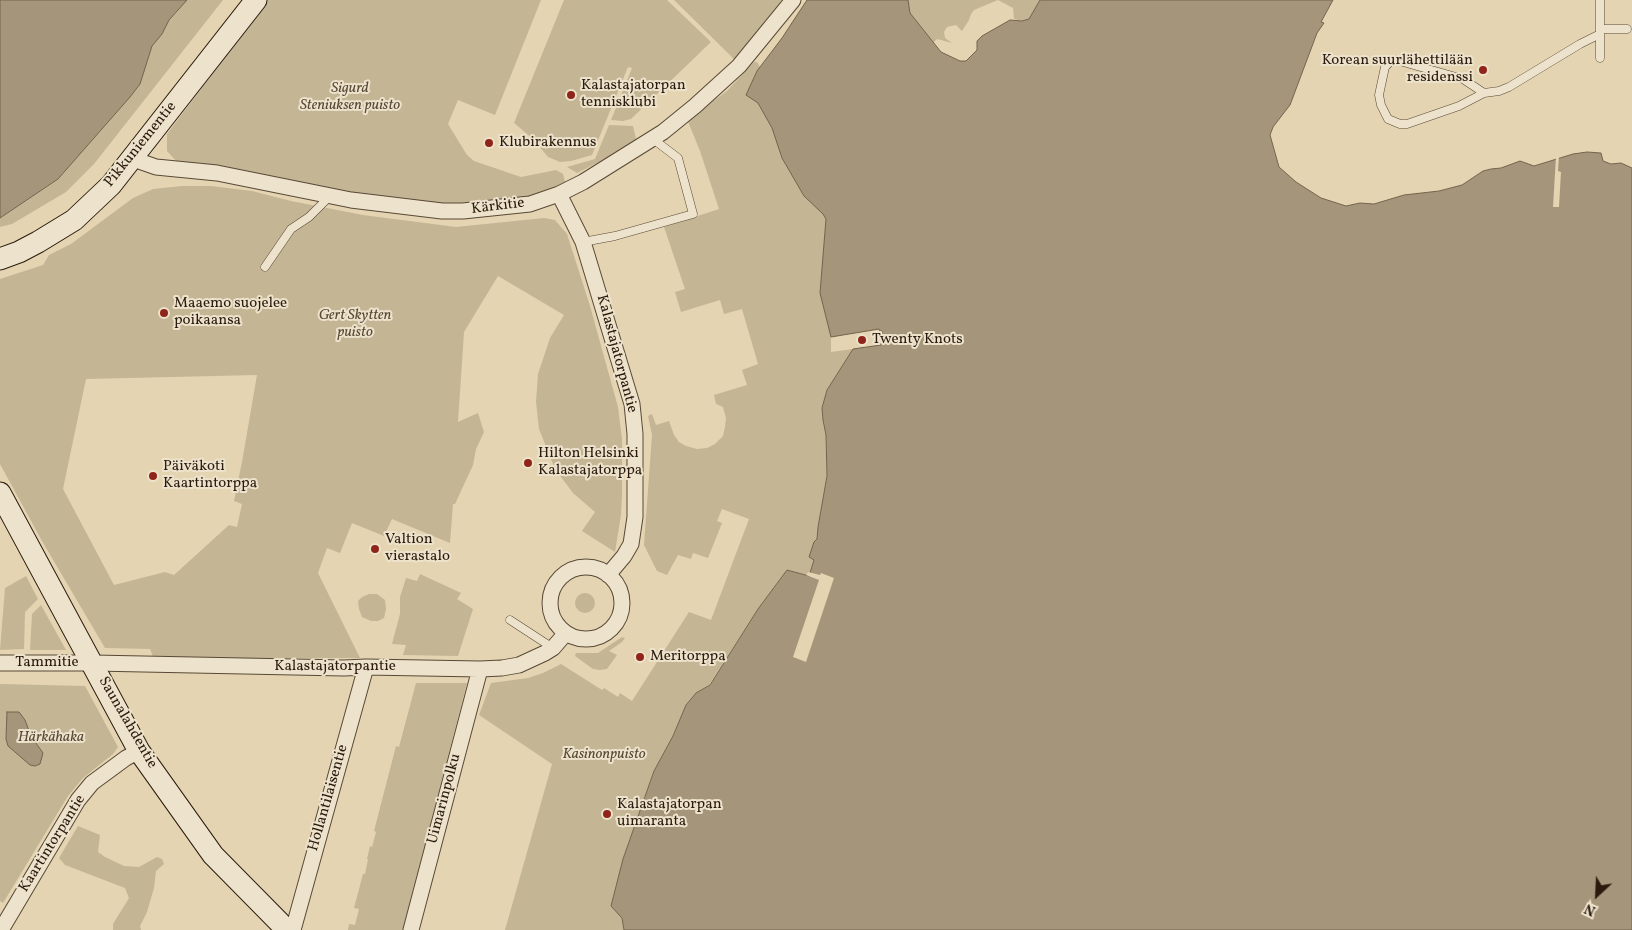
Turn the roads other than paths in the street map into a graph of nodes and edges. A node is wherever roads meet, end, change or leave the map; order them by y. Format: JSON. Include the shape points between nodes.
{"nodes":[{"id":1,"x":256,"y":0,"type":"edge"},
{"id":2,"x":1600,"y":0,"type":"edge"},
{"id":3,"x":792,"y":2,"type":"edge"},
{"id":4,"x":1627,"y":29,"type":"dead end"},
{"id":5,"x":1600,"y":31,"type":"junction"},
{"id":6,"x":1600,"y":58,"type":"dead end"},
{"id":7,"x":1484,"y":93,"type":"junction"},
{"id":8,"x":653,"y":139,"type":"junction"},
{"id":9,"x":133,"y":159,"type":"junction"},
{"id":10,"x":559,"y":194,"type":"junction"},
{"id":11,"x":330,"y":196,"type":"junction"},
{"id":12,"x":583,"y":242,"type":"junction"},
{"id":13,"x":0,"y":258,"type":"edge"},
{"id":14,"x":265,"y":267,"type":"dead end"},
{"id":15,"x":0,"y":493,"type":"edge"},
{"id":16,"x":608,"y":575,"type":"junction"},
{"id":17,"x":510,"y":620,"type":"dead end"},
{"id":18,"x":566,"y":634,"type":"junction"},
{"id":19,"x":552,"y":648,"type":"junction"},
{"id":20,"x":93,"y":663,"type":"junction"},
{"id":21,"x":0,"y":664,"type":"edge"},
{"id":22,"x":366,"y":667,"type":"junction"},
{"id":23,"x":480,"y":669,"type":"junction"},
{"id":24,"x":139,"y":751,"type":"junction"},
{"id":25,"x":2,"y":930,"type":"edge"},
{"id":26,"x":287,"y":930,"type":"edge"},
{"id":27,"x":292,"y":930,"type":"edge"},
{"id":28,"x":411,"y":930,"type":"edge"}],
"edges":[{"from":1,"to":9,"type":"street","name":"Pikkuniementie"},
{"from":2,"to":5,"type":"lane"},
{"from":3,"to":8,"type":"street","name":"Kärkitie","via":[[738,66]]},
{"from":4,"to":5,"type":"lane"},
{"from":5,"to":6,"type":"lane"},
{"from":5,"to":7,"type":"lane","via":[[1509,87]]},
{"from":7,"to":7,"type":"lane","via":[[1463,80],[1396,60],[1382,72],[1379,95],[1380,105],[1388,119],[1407,124],[1459,106]]},
{"from":8,"to":10,"type":"street","name":"Kärkitie"},
{"from":8,"to":12,"type":"lane","via":[[678,158],[693,214]]},
{"from":9,"to":11,"type":"street","name":"Kärkitie","via":[[156,167],[217,173]]},
{"from":9,"to":13,"type":"street","name":"Pikkuniementie","via":[[74,220],[19,252]]},
{"from":10,"to":11,"type":"street","name":"Kärkitie","via":[[530,204],[463,211]]},
{"from":10,"to":12,"type":"street","name":"Kalastajatorpantie"},
{"from":11,"to":14,"type":"lane","via":[[291,229]]},
{"from":12,"to":16,"type":"street","name":"Kalastajatorpantie","via":[[632,404],[635,434],[635,517],[630,544]]},
{"from":15,"to":20,"type":"street","name":"Saunalahdentie"},
{"from":16,"to":18,"type":"street","via":[[618,588],[621,599],[614,626],[597,638],[577,638]]},
{"from":16,"to":18,"type":"street","via":[[582,568],[558,580],[552,590],[550,609]]},
{"from":17,"to":19,"type":"lane"},
{"from":18,"to":19,"type":"street","name":"Kalastajatorpantie"},
{"from":19,"to":23,"type":"street","name":"Kalastajatorpantie","via":[[519,665]]},
{"from":20,"to":21,"type":"street","name":"Tammitie"},
{"from":20,"to":22,"type":"street","name":"Kalastajatorpantie"},
{"from":20,"to":24,"type":"street","name":"Saunalahdentie"},
{"from":22,"to":23,"type":"street","name":"Kalastajatorpantie"},
{"from":22,"to":27,"type":"street","name":"Hollantilaisentie"},
{"from":23,"to":28,"type":"street","name":"Uimarinpolku"},
{"from":24,"to":25,"type":"street","name":"Kaartintorpantie","via":[[92,783],[78,800]]},
{"from":24,"to":26,"type":"street","name":"Saunalahdentie","via":[[213,856]]}]}
